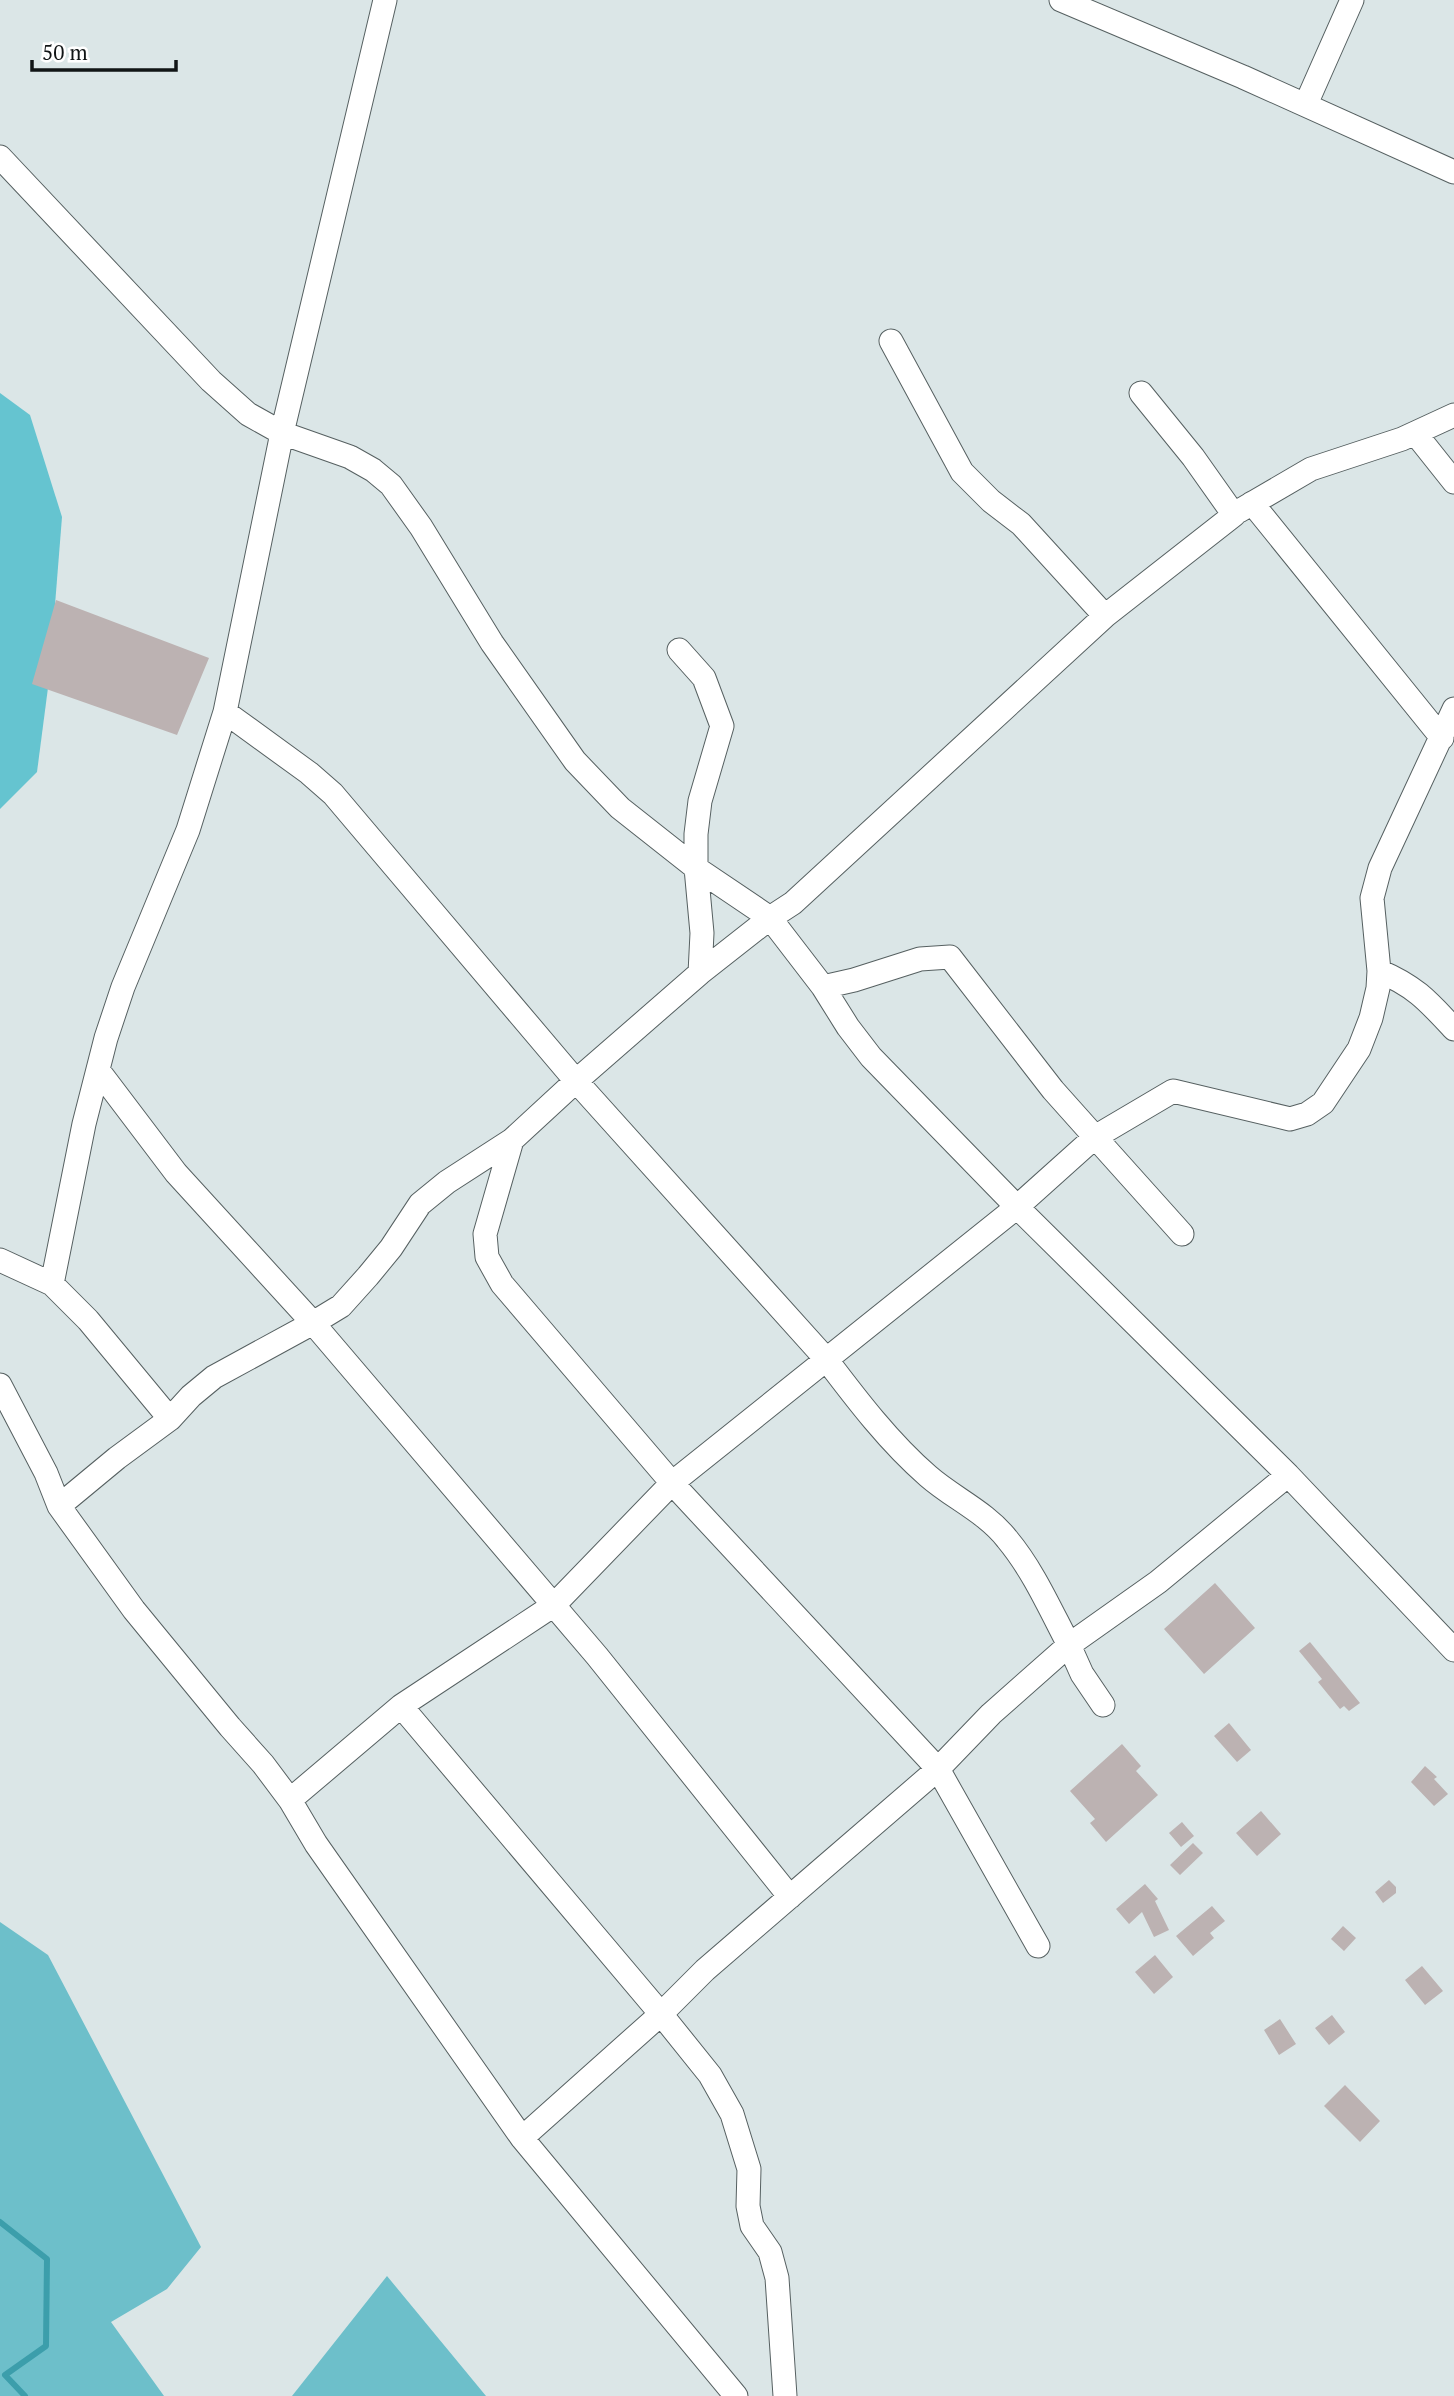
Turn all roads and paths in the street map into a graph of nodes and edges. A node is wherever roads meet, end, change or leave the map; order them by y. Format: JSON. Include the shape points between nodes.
{"nodes":[{"id":1,"x":385,"y":0,"type":"edge"},
{"id":2,"x":1061,"y":0,"type":"edge"},
{"id":3,"x":1352,"y":0,"type":"edge"},
{"id":4,"x":1306,"y":104,"type":"junction"},
{"id":5,"x":0,"y":157,"type":"edge"},
{"id":6,"x":1454,"y":172,"type":"edge"},
{"id":7,"x":891,"y":341,"type":"dead end"},
{"id":8,"x":1141,"y":393,"type":"dead end"},
{"id":9,"x":1454,"y":415,"type":"edge"},
{"id":10,"x":282,"y":432,"type":"junction"},
{"id":11,"x":1415,"y":433,"type":"junction"},
{"id":12,"x":1454,"y":482,"type":"edge"},
{"id":13,"x":1243,"y":509,"type":"junction"},
{"id":14,"x":1105,"y":616,"type":"junction"},
{"id":15,"x":679,"y":650,"type":"dead end"},
{"id":16,"x":1454,"y":709,"type":"edge"},
{"id":17,"x":225,"y":712,"type":"junction"},
{"id":18,"x":1442,"y":738,"type":"junction"},
{"id":19,"x":696,"y":868,"type":"junction"},
{"id":20,"x":770,"y":918,"type":"junction"},
{"id":21,"x":1379,"y":971,"type":"junction"},
{"id":22,"x":700,"y":974,"type":"junction"},
{"id":23,"x":822,"y":986,"type":"junction"},
{"id":24,"x":1454,"y":1030,"type":"edge"},
{"id":25,"x":98,"y":1070,"type":"junction"},
{"id":26,"x":576,"y":1081,"type":"junction"},
{"id":27,"x":1095,"y":1137,"type":"junction"},
{"id":28,"x":512,"y":1140,"type":"junction"},
{"id":29,"x":1017,"y":1207,"type":"junction"},
{"id":30,"x":1182,"y":1234,"type":"dead end"},
{"id":31,"x":0,"y":1260,"type":"edge"},
{"id":32,"x":52,"y":1284,"type":"junction"},
{"id":33,"x":313,"y":1323,"type":"junction"},
{"id":34,"x":826,"y":1359,"type":"junction"},
{"id":35,"x":0,"y":1385,"type":"edge"},
{"id":36,"x":170,"y":1419,"type":"junction"},
{"id":37,"x":1287,"y":1475,"type":"junction"},
{"id":38,"x":672,"y":1483,"type":"junction"},
{"id":39,"x":60,"y":1506,"type":"junction"},
{"id":40,"x":554,"y":1605,"type":"junction"},
{"id":41,"x":1069,"y":1645,"type":"junction"},
{"id":42,"x":1454,"y":1650,"type":"edge"},
{"id":43,"x":1103,"y":1704,"type":"dead end"},
{"id":44,"x":401,"y":1706,"type":"junction"},
{"id":45,"x":939,"y":1769,"type":"junction"},
{"id":46,"x":290,"y":1800,"type":"junction"},
{"id":47,"x":790,"y":1897,"type":"junction"},
{"id":48,"x":1038,"y":1946,"type":"dead end"},
{"id":49,"x":661,"y":2014,"type":"junction"},
{"id":50,"x":522,"y":2138,"type":"junction"},
{"id":51,"x":736,"y":2396,"type":"edge"},
{"id":52,"x":785,"y":2396,"type":"edge"}],
"edges":[{"from":1,"to":10,"type":"street"},
{"from":2,"to":4,"type":"street"},
{"from":3,"to":4,"type":"street"},
{"from":4,"to":6,"type":"street"},
{"from":5,"to":10,"type":"street","via":[[211,381],[248,414]]},
{"from":7,"to":14,"type":"street","via":[[962,472],[1021,524]]},
{"from":8,"to":13,"type":"street"},
{"from":9,"to":11,"type":"street"},
{"from":10,"to":17,"type":"street"},
{"from":10,"to":19,"type":"street","via":[[349,457],[391,485],[492,643],[575,761],[620,808]]},
{"from":11,"to":12,"type":"street"},
{"from":11,"to":13,"type":"street","via":[[1311,469]]},
{"from":13,"to":14,"type":"street"},
{"from":13,"to":18,"type":"street"},
{"from":14,"to":20,"type":"street","via":[[834,867]]},
{"from":15,"to":19,"type":"street","via":[[704,678],[722,726],[700,801]]},
{"from":16,"to":18,"type":"street"},
{"from":17,"to":25,"type":"street","via":[[188,830],[123,987]]},
{"from":17,"to":26,"type":"street","via":[[333,794]]},
{"from":18,"to":21,"type":"street","via":[[1380,868],[1372,898]]},
{"from":19,"to":20,"type":"street"},
{"from":19,"to":22,"type":"street","via":[[702,933]]},
{"from":20,"to":22,"type":"street"},
{"from":20,"to":23,"type":"street"},
{"from":21,"to":24,"type":"street","via":[[1422,994]]},
{"from":21,"to":27,"type":"street","via":[[1371,1018],[1359,1049],[1322,1103],[1307,1114],[1290,1119],[1173,1091]]},
{"from":22,"to":26,"type":"street"},
{"from":23,"to":27,"type":"street","via":[[920,959],[950,957]]},
{"from":23,"to":29,"type":"street","via":[[871,1057]]},
{"from":25,"to":32,"type":"street"},
{"from":25,"to":33,"type":"street","via":[[176,1173]]},
{"from":26,"to":28,"type":"street"},
{"from":26,"to":34,"type":"street"},
{"from":27,"to":29,"type":"street"},
{"from":27,"to":30,"type":"street"},
{"from":28,"to":33,"type":"street","via":[[420,1205],[369,1276],[341,1306]]},
{"from":28,"to":38,"type":"street","via":[[485,1234],[487,1257],[502,1284]]},
{"from":29,"to":34,"type":"street"},
{"from":29,"to":37,"type":"street"},
{"from":31,"to":32,"type":"street"},
{"from":32,"to":36,"type":"street"},
{"from":33,"to":36,"type":"street","via":[[214,1377]]},
{"from":33,"to":40,"type":"street"},
{"from":34,"to":38,"type":"street"},
{"from":34,"to":41,"type":"street","via":[[909,1459],[1007,1538],[1033,1575]]},
{"from":35,"to":39,"type":"street"},
{"from":36,"to":39,"type":"street"},
{"from":37,"to":41,"type":"street","via":[[1158,1582]]},
{"from":37,"to":42,"type":"street"},
{"from":38,"to":40,"type":"street"},
{"from":38,"to":45,"type":"street"},
{"from":39,"to":46,"type":"street","via":[[134,1610]]},
{"from":40,"to":44,"type":"street"},
{"from":40,"to":47,"type":"street"},
{"from":41,"to":43,"type":"street"},
{"from":41,"to":45,"type":"street","via":[[991,1714]]},
{"from":44,"to":46,"type":"street"},
{"from":44,"to":49,"type":"street"},
{"from":45,"to":47,"type":"street"},
{"from":45,"to":48,"type":"street"},
{"from":46,"to":50,"type":"street"},
{"from":47,"to":49,"type":"street"},
{"from":49,"to":50,"type":"street"},
{"from":49,"to":52,"type":"street","via":[[709,2075],[732,2115],[749,2169],[752,2226],[770,2252],[777,2278]]},
{"from":50,"to":51,"type":"street"}]}
